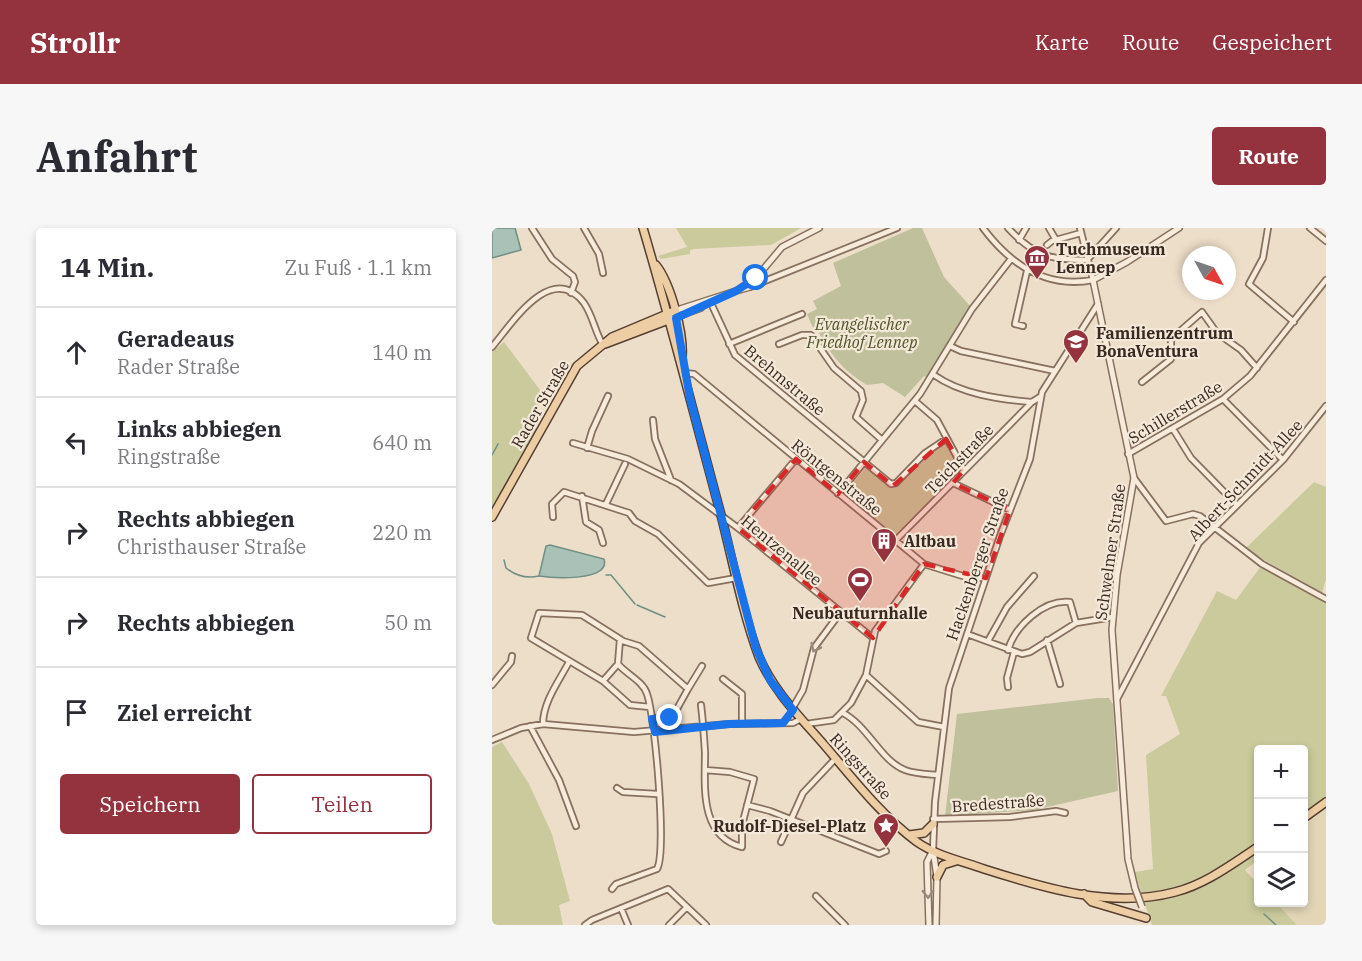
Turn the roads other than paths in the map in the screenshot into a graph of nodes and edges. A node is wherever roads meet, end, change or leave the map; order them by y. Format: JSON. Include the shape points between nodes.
{"nodes":[{"id":1,"x":532,"y":228,"type":"edge"},
{"id":2,"x":584,"y":228,"type":"edge"},
{"id":3,"x":643,"y":228,"type":"edge"},
{"id":4,"x":819,"y":228,"type":"edge"},
{"id":5,"x":897,"y":228,"type":"edge"},
{"id":6,"x":983,"y":228,"type":"edge"},
{"id":7,"x":1008,"y":228,"type":"edge"},
{"id":8,"x":1026,"y":228,"type":"edge"},
{"id":9,"x":1049,"y":228,"type":"edge"},
{"id":10,"x":1107,"y":228,"type":"edge"},
{"id":11,"x":1179,"y":228,"type":"edge"},
{"id":12,"x":1268,"y":228,"type":"edge"},
{"id":13,"x":1310,"y":228,"type":"edge"},
{"id":14,"x":1115,"y":230,"type":"edge"},
{"id":15,"x":1081,"y":231,"type":"edge"},
{"id":16,"x":1019,"y":240,"type":"junction"},
{"id":17,"x":1056,"y":240,"type":"junction"},
{"id":18,"x":1326,"y":241,"type":"edge"},
{"id":19,"x":1047,"y":244,"type":"dead end"},
{"id":20,"x":1011,"y":259,"type":"junction"},
{"id":21,"x":1087,"y":260,"type":"junction"},
{"id":22,"x":1027,"y":271,"type":"junction"},
{"id":23,"x":603,"y":273,"type":"dead end"},
{"id":24,"x":757,"y":276,"type":"junction"},
{"id":25,"x":774,"y":277,"type":"junction"},
{"id":26,"x":1093,"y":279,"type":"junction"},
{"id":27,"x":1326,"y":280,"type":"edge"},
{"id":28,"x":762,"y":283,"type":"junction"},
{"id":29,"x":750,"y":287,"type":"junction"},
{"id":30,"x":736,"y":291,"type":"junction"},
{"id":31,"x":571,"y":293,"type":"junction"},
{"id":32,"x":709,"y":302,"type":"junction"},
{"id":33,"x":1098,"y":304,"type":"junction"},
{"id":34,"x":802,"y":314,"type":"dead end"},
{"id":35,"x":671,"y":316,"type":"junction"},
{"id":36,"x":1294,"y":322,"type":"junction"},
{"id":37,"x":1023,"y":326,"type":"dead end"},
{"id":38,"x":729,"y":344,"type":"junction"},
{"id":39,"x":779,"y":344,"type":"dead end"},
{"id":40,"x":603,"y":345,"type":"junction"},
{"id":41,"x":950,"y":346,"type":"junction"},
{"id":42,"x":492,"y":347,"type":"edge"},
{"id":43,"x":1257,"y":368,"type":"junction"},
{"id":44,"x":1055,"y":371,"type":"junction"},
{"id":45,"x":685,"y":373,"type":"junction"},
{"id":46,"x":934,"y":375,"type":"junction"},
{"id":47,"x":1142,"y":382,"type":"dead end"},
{"id":48,"x":608,"y":396,"type":"dead end"},
{"id":49,"x":1041,"y":397,"type":"junction"},
{"id":50,"x":1223,"y":399,"type":"junction"},
{"id":51,"x":915,"y":401,"type":"junction"},
{"id":52,"x":1032,"y":402,"type":"junction"},
{"id":53,"x":1326,"y":406,"type":"edge"},
{"id":54,"x":653,"y":420,"type":"dead end"},
{"id":55,"x":1173,"y":429,"type":"junction"},
{"id":56,"x":946,"y":439,"type":"junction"},
{"id":57,"x":882,"y":440,"type":"junction"},
{"id":58,"x":573,"y":443,"type":"dead end"},
{"id":59,"x":587,"y":448,"type":"junction"},
{"id":60,"x":1128,"y":454,"type":"junction"},
{"id":61,"x":796,"y":459,"type":"junction"},
{"id":62,"x":1283,"y":460,"type":"junction"},
{"id":63,"x":864,"y":462,"type":"junction"},
{"id":64,"x":625,"y":464,"type":"dead end"},
{"id":65,"x":964,"y":470,"type":"junction"},
{"id":66,"x":1134,"y":478,"type":"junction"},
{"id":67,"x":671,"y":480,"type":"junction"},
{"id":68,"x":953,"y":483,"type":"junction"},
{"id":69,"x":838,"y":494,"type":"junction"},
{"id":70,"x":582,"y":496,"type":"junction"},
{"id":71,"x":606,"y":504,"type":"junction"},
{"id":72,"x":1237,"y":506,"type":"junction"},
{"id":73,"x":1010,"y":510,"type":"junction"},
{"id":74,"x":720,"y":514,"type":"junction"},
{"id":75,"x":492,"y":517,"type":"edge"},
{"id":76,"x":553,"y":517,"type":"dead end"},
{"id":77,"x":1215,"y":527,"type":"junction"},
{"id":78,"x":738,"y":528,"type":"junction"},
{"id":79,"x":896,"y":540,"type":"junction"},
{"id":80,"x":603,"y":543,"type":"dead end"},
{"id":81,"x":924,"y":564,"type":"junction"},
{"id":82,"x":1034,"y":576,"type":"dead end"},
{"id":83,"x":736,"y":578,"type":"junction"},
{"id":84,"x":986,"y":578,"type":"junction"},
{"id":85,"x":1326,"y":599,"type":"edge"},
{"id":86,"x":840,"y":613,"type":"junction"},
{"id":87,"x":1113,"y":617,"type":"junction"},
{"id":88,"x":1076,"y":623,"type":"junction"},
{"id":89,"x":967,"y":634,"type":"junction"},
{"id":90,"x":620,"y":639,"type":"junction"},
{"id":91,"x":873,"y":639,"type":"junction"},
{"id":92,"x":1047,"y":640,"type":"junction"},
{"id":93,"x":988,"y":641,"type":"junction"},
{"id":94,"x":1011,"y":651,"type":"junction"},
{"id":95,"x":512,"y":656,"type":"dead end"},
{"id":96,"x":569,"y":662,"type":"junction"},
{"id":97,"x":618,"y":664,"type":"junction"},
{"id":98,"x":702,"y":666,"type":"dead end"},
{"id":99,"x":866,"y":675,"type":"junction"},
{"id":100,"x":723,"y":680,"type":"dead end"},
{"id":101,"x":603,"y":681,"type":"junction"},
{"id":102,"x":1060,"y":684,"type":"dead end"},
{"id":103,"x":492,"y":685,"type":"edge"},
{"id":104,"x":1008,"y":687,"type":"dead end"},
{"id":105,"x":688,"y":689,"type":"junction"},
{"id":106,"x":1117,"y":699,"type":"junction"},
{"id":107,"x":701,"y":705,"type":"dead end"},
{"id":108,"x":650,"y":708,"type":"junction"},
{"id":109,"x":793,"y":710,"type":"junction"},
{"id":110,"x":843,"y":713,"type":"junction"},
{"id":111,"x":652,"y":719,"type":"junction"},
{"id":112,"x":804,"y":721,"type":"junction"},
{"id":113,"x":742,"y":723,"type":"junction"},
{"id":114,"x":783,"y":723,"type":"junction"},
{"id":115,"x":543,"y":724,"type":"junction"},
{"id":116,"x":531,"y":726,"type":"junction"},
{"id":117,"x":703,"y":727,"type":"junction"},
{"id":118,"x":944,"y":727,"type":"junction"},
{"id":119,"x":655,"y":732,"type":"junction"},
{"id":120,"x":492,"y":740,"type":"edge"},
{"id":121,"x":836,"y":758,"type":"junction"},
{"id":122,"x":705,"y":770,"type":"junction"},
{"id":123,"x":938,"y":775,"type":"junction"},
{"id":124,"x":616,"y":788,"type":"dead end"},
{"id":125,"x":657,"y":794,"type":"junction"},
{"id":126,"x":1326,"y":802,"type":"edge"},
{"id":127,"x":747,"y":805,"type":"junction"},
{"id":128,"x":1065,"y":813,"type":"dead end"},
{"id":129,"x":1308,"y":815,"type":"edge"},
{"id":130,"x":790,"y":819,"type":"junction"},
{"id":131,"x":933,"y":822,"type":"junction"},
{"id":132,"x":576,"y":826,"type":"dead end"},
{"id":133,"x":909,"y":835,"type":"junction"},
{"id":134,"x":781,"y":842,"type":"dead end"},
{"id":135,"x":933,"y":850,"type":"junction"},
{"id":136,"x":1254,"y":850,"type":"edge"},
{"id":137,"x":886,"y":851,"type":"dead end"},
{"id":138,"x":959,"y":861,"type":"junction"},
{"id":139,"x":937,"y":877,"type":"junction"},
{"id":140,"x":612,"y":890,"type":"dead end"},
{"id":141,"x":1084,"y":894,"type":"junction"},
{"id":142,"x":816,"y":896,"type":"dead end"},
{"id":143,"x":687,"y":907,"type":"junction"},
{"id":144,"x":621,"y":908,"type":"junction"},
{"id":145,"x":1146,"y":918,"type":"joint"},
{"id":146,"x":585,"y":925,"type":"edge"},
{"id":147,"x":628,"y":925,"type":"edge"},
{"id":148,"x":669,"y":925,"type":"edge"},
{"id":149,"x":706,"y":925,"type":"edge"},
{"id":150,"x":845,"y":925,"type":"edge"},
{"id":151,"x":929,"y":925,"type":"edge"},
{"id":152,"x":936,"y":925,"type":"edge"}],
"edges":[{"from":1,"to":31,"type":"street","via":[[552,260],[573,276]]},
{"from":2,"to":23,"type":"street"},
{"from":3,"to":35,"type":"main road","name":"Ringstraße","via":[[663,275]]},
{"from":4,"to":24,"type":"street","via":[[782,247]]},
{"from":5,"to":25,"type":"street"},
{"from":6,"to":20,"type":"street"},
{"from":7,"to":16,"type":"street"},
{"from":8,"to":16,"type":"street"},
{"from":9,"to":17,"type":"street"},
{"from":10,"to":14,"type":"street"},
{"from":11,"to":26,"type":"street"},
{"from":12,"to":36,"type":"street","via":[[1263,258],[1249,284]]},
{"from":13,"to":18,"type":"street"},
{"from":14,"to":21,"type":"street"},
{"from":15,"to":17,"type":"street"},
{"from":15,"to":21,"type":"street","name":"Schwelmer Straße"},
{"from":16,"to":21,"type":"street","via":[[1033,252],[1046,256]]},
{"from":17,"to":19,"type":"street"},
{"from":20,"to":22,"type":"street"},
{"from":20,"to":41,"type":"street","via":[[974,306]]},
{"from":21,"to":26,"type":"street","name":"Schwelmer Straße"},
{"from":22,"to":26,"type":"street","via":[[1059,282]]},
{"from":22,"to":37,"type":"street","via":[[1016,324]]},
{"from":24,"to":25,"type":"street"},
{"from":24,"to":28,"type":"street"},
{"from":24,"to":29,"type":"street"},
{"from":24,"to":30,"type":"street","name":"Rader Straße"},
{"from":25,"to":28,"type":"street"},
{"from":26,"to":33,"type":"street","name":"Schwelmer Straße"},
{"from":27,"to":36,"type":"street","name":"Schillerstraße"},
{"from":28,"to":29,"type":"street"},
{"from":29,"to":30,"type":"street","name":"Rader Straße"},
{"from":30,"to":32,"type":"street","name":"Rader Straße"},
{"from":31,"to":40,"type":"street","via":[[583,302]]},
{"from":31,"to":42,"type":"street","via":[[557,289],[537,296]]},
{"from":32,"to":35,"type":"street","name":"Rader Straße"},
{"from":32,"to":38,"type":"street","name":"Brehmstraße"},
{"from":33,"to":44,"type":"street","name":"Hackenberger Straße"},
{"from":33,"to":60,"type":"street","name":"Schwelmer Straße"},
{"from":34,"to":38,"type":"street"},
{"from":35,"to":40,"type":"main road","name":"Rader Straße","via":[[612,337]]},
{"from":35,"to":45,"type":"main road","name":"Ringstraße","via":[[683,348]]},
{"from":36,"to":43,"type":"street","name":"Schillerstraße"},
{"from":38,"to":63,"type":"street","name":"Brehmstraße","via":[[735,355]]},
{"from":39,"to":57,"type":"street","via":[[811,335],[834,368],[861,390],[863,400],[856,417]]},
{"from":40,"to":75,"type":"main road","name":"Rader Straße","via":[[573,371]]},
{"from":41,"to":44,"type":"street"},
{"from":41,"to":46,"type":"street"},
{"from":43,"to":47,"type":"street","via":[[1241,350],[1217,333],[1202,312],[1175,333],[1170,343],[1171,359]]},
{"from":43,"to":50,"type":"street","name":"Schillerstraße"},
{"from":44,"to":49,"type":"street","name":"Hackenberger Straße"},
{"from":45,"to":61,"type":"street","name":"Röntgenstraße","via":[[694,374]]},
{"from":45,"to":74,"type":"main road","name":"Ringstraße"},
{"from":46,"to":51,"type":"street"},
{"from":46,"to":52,"type":"street","via":[[977,393]]},
{"from":48,"to":59,"type":"street"},
{"from":49,"to":52,"type":"street","name":"Teichstraße"},
{"from":49,"to":73,"type":"street","name":"Hackenberger Straße","via":[[1030,459]]},
{"from":50,"to":55,"type":"street","name":"Schillerstraße"},
{"from":50,"to":62,"type":"street"},
{"from":51,"to":56,"type":"street","via":[[937,420]]},
{"from":51,"to":57,"type":"street"},
{"from":52,"to":65,"type":"street","name":"Teichstraße"},
{"from":53,"to":62,"type":"street","name":"Albert-Schmidt-Allee"},
{"from":54,"to":67,"type":"street","via":[[655,439]]},
{"from":55,"to":60,"type":"street","name":"Schillerstraße"},
{"from":55,"to":72,"type":"street","via":[[1191,458]]},
{"from":56,"to":63,"type":"street","name":"Brehmstraße","via":[[930,448],[893,484]]},
{"from":56,"to":65,"type":"street"},
{"from":57,"to":63,"type":"street"},
{"from":58,"to":59,"type":"street","name":"Hentzenallee"},
{"from":59,"to":67,"type":"street","name":"Hentzenallee","via":[[628,459]]},
{"from":60,"to":66,"type":"street","name":"Schwelmer Straße"},
{"from":61,"to":69,"type":"street","name":"Röntgenstraße"},
{"from":61,"to":78,"type":"street"},
{"from":62,"to":72,"type":"street","name":"Albert-Schmidt-Allee"},
{"from":63,"to":69,"type":"street"},
{"from":64,"to":71,"type":"street"},
{"from":65,"to":68,"type":"street","name":"Teichstraße"},
{"from":66,"to":77,"type":"street","via":[[1166,521],[1193,514]]},
{"from":66,"to":87,"type":"street","name":"Schwelmer Straße"},
{"from":67,"to":74,"type":"street","name":"Hentzenallee"},
{"from":68,"to":73,"type":"street"},
{"from":68,"to":79,"type":"street","name":"Teichstraße"},
{"from":69,"to":79,"type":"street","name":"Röntgenstraße"},
{"from":70,"to":71,"type":"street"},
{"from":70,"to":76,"type":"street","via":[[560,493],[552,504]]},
{"from":70,"to":80,"type":"street","via":[[586,522],[599,530]]},
{"from":71,"to":83,"type":"street","via":[[629,513],[635,521],[650,528],[708,583]]},
{"from":72,"to":77,"type":"street","name":"Albert-Schmidt-Allee"},
{"from":73,"to":84,"type":"street","name":"Hackenberger Straße"},
{"from":74,"to":78,"type":"street","name":"Hentzenallee"},
{"from":74,"to":83,"type":"main road","name":"Ringstraße"},
{"from":77,"to":85,"type":"street","via":[[1262,564]]},
{"from":77,"to":106,"type":"street","name":"Albert-Schmidt-Allee","via":[[1191,555]]},
{"from":78,"to":86,"type":"street","name":"Hentzenallee"},
{"from":79,"to":81,"type":"street","name":"Röntgenstraße"},
{"from":81,"to":84,"type":"street","name":"Röntgenstraße","via":[[969,578]]},
{"from":81,"to":91,"type":"street"},
{"from":82,"to":93,"type":"street","via":[[1006,607]]},
{"from":83,"to":109,"type":"main road","name":"Ringstraße","via":[[763,666]]},
{"from":84,"to":89,"type":"street","name":"Hackenberger Straße"},
{"from":86,"to":91,"type":"street","name":"Hentzenallee"},
{"from":86,"to":109,"type":"street","one_way":true,"via":[[814,648],[803,690]]},
{"from":87,"to":88,"type":"street"},
{"from":87,"to":106,"type":"street","name":"Schwelmer Straße"},
{"from":88,"to":92,"type":"street"},
{"from":88,"to":94,"type":"street","via":[[1070,602],[1050,606],[1025,623],[1013,639]]},
{"from":89,"to":93,"type":"street"},
{"from":89,"to":118,"type":"street","name":"Hackenberger Straße","via":[[949,688]]},
{"from":90,"to":96,"type":"street","via":[[581,615],[539,613],[531,638]]},
{"from":90,"to":97,"type":"street"},
{"from":90,"to":105,"type":"street","via":[[639,646]]},
{"from":91,"to":99,"type":"street"},
{"from":92,"to":94,"type":"street","via":[[1028,653]]},
{"from":92,"to":102,"type":"street"},
{"from":93,"to":94,"type":"street"},
{"from":94,"to":104,"type":"street"},
{"from":95,"to":103,"type":"street"},
{"from":96,"to":101,"type":"street"},
{"from":96,"to":115,"type":"street","via":[[554,688]]},
{"from":97,"to":101,"type":"street"},
{"from":97,"to":108,"type":"street","via":[[646,690]]},
{"from":98,"to":105,"type":"street"},
{"from":99,"to":110,"type":"street"},
{"from":99,"to":118,"type":"street","via":[[918,722]]},
{"from":100,"to":113,"type":"street","via":[[742,694]]},
{"from":101,"to":108,"type":"street","via":[[630,705]]},
{"from":105,"to":111,"type":"street","via":[[673,716]]},
{"from":106,"to":145,"type":"street","name":"Schwelmer Straße","bridge":true,"via":[[1128,859]]},
{"from":107,"to":117,"type":"street"},
{"from":108,"to":111,"type":"street"},
{"from":109,"to":112,"type":"main road","name":"Ringstraße"},
{"from":109,"to":114,"type":"street"},
{"from":110,"to":112,"type":"street","via":[[831,721]]},
{"from":110,"to":123,"type":"street","via":[[864,728],[901,768]]},
{"from":111,"to":119,"type":"street"},
{"from":112,"to":114,"type":"street"},
{"from":112,"to":121,"type":"main road","name":"Ringstraße"},
{"from":113,"to":114,"type":"street"},
{"from":113,"to":117,"type":"street"},
{"from":115,"to":116,"type":"street"},
{"from":115,"to":119,"type":"street"},
{"from":116,"to":120,"type":"street"},
{"from":116,"to":132,"type":"street","via":[[559,780]]},
{"from":117,"to":119,"type":"street"},
{"from":117,"to":122,"type":"street"},
{"from":118,"to":123,"type":"street","name":"Hackenberger Straße"},
{"from":119,"to":125,"type":"street"},
{"from":121,"to":130,"type":"street","via":[[808,787]]},
{"from":121,"to":133,"type":"main road","name":"Ringstraße"},
{"from":122,"to":127,"type":"street","via":[[753,779]]},
{"from":122,"to":127,"type":"street","via":[[705,800],[711,822],[723,838],[742,847]]},
{"from":123,"to":131,"type":"street","name":"Hackenberger Straße"},
{"from":124,"to":125,"type":"street"},
{"from":125,"to":140,"type":"street","via":[[661,846],[658,866],[616,884]]},
{"from":126,"to":129,"type":"main road"},
{"from":127,"to":130,"type":"street"},
{"from":128,"to":131,"type":"street","name":"Bredestraße"},
{"from":130,"to":134,"type":"street"},
{"from":130,"to":137,"type":"street","via":[[879,854]]},
{"from":131,"to":133,"type":"main road","via":[[924,833]]},
{"from":131,"to":135,"type":"street","name":"Hackenberger Straße"},
{"from":133,"to":135,"type":"main road","name":"Ringstraße"},
{"from":135,"to":138,"type":"main road","name":"Ringstraße"},
{"from":135,"to":139,"type":"street","name":"Hackenberger Straße"},
{"from":135,"to":151,"type":"street","name":"Hackenberger Straße","one_way":true,"via":[[927,862]]},
{"from":136,"to":141,"type":"main road","name":"Ringstraße","via":[[1207,879],[1177,892],[1146,896]]},
{"from":138,"to":139,"type":"main road","via":[[943,865]]},
{"from":138,"to":141,"type":"main road","name":"Ringstraße","via":[[1054,891]]},
{"from":139,"to":152,"type":"street","name":"Hackenberger Straße"},
{"from":141,"to":145,"type":"main road","via":[[1092,902]]},
{"from":142,"to":150,"type":"street"},
{"from":143,"to":144,"type":"street","via":[[669,889]]},
{"from":143,"to":148,"type":"street"},
{"from":143,"to":149,"type":"street"},
{"from":144,"to":146,"type":"street"},
{"from":144,"to":147,"type":"street"}]}
